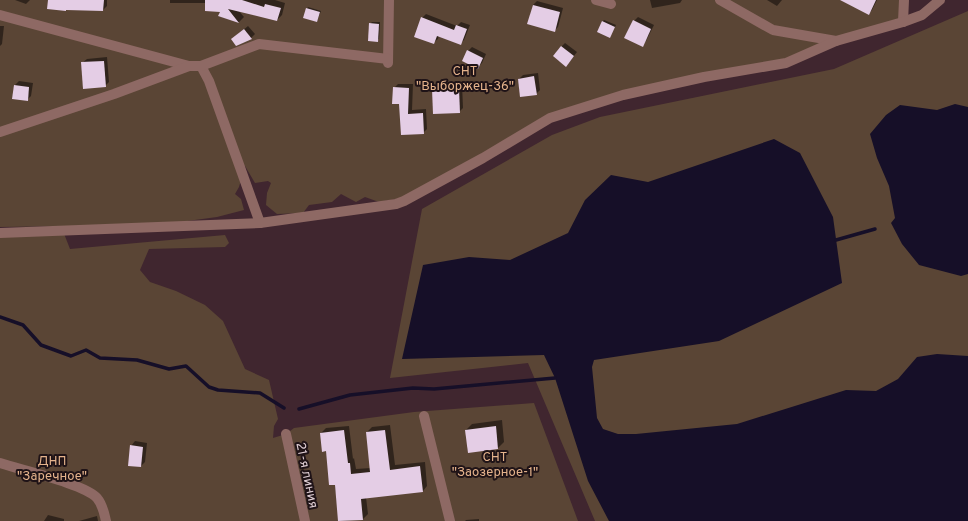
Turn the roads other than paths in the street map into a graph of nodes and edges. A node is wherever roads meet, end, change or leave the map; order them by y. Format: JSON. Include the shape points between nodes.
{"nodes":[{"id":1,"x":389,"y":0,"type":"edge"},
{"id":2,"x":596,"y":0,"type":"edge"},
{"id":3,"x":720,"y":0,"type":"edge"},
{"id":4,"x":904,"y":0,"type":"edge"},
{"id":5,"x":940,"y":0,"type":"edge"},
{"id":6,"x":611,"y":4,"type":"dead end"},
{"id":7,"x":0,"y":14,"type":"edge"},
{"id":8,"x":903,"y":22,"type":"junction"},
{"id":9,"x":836,"y":41,"type":"junction"},
{"id":10,"x":189,"y":66,"type":"junction"},
{"id":11,"x":201,"y":66,"type":"junction"},
{"id":12,"x":0,"y":132,"type":"edge"},
{"id":13,"x":260,"y":223,"type":"junction"},
{"id":14,"x":0,"y":233,"type":"edge"},
{"id":15,"x":424,"y":416,"type":"dead end"},
{"id":16,"x":286,"y":434,"type":"dead end"},
{"id":17,"x":0,"y":464,"type":"edge"},
{"id":18,"x":106,"y":521,"type":"edge"},
{"id":19,"x":305,"y":521,"type":"edge"},
{"id":20,"x":450,"y":521,"type":"edge"}],
"edges":[{"from":1,"to":11,"type":"street","via":[[388,61],[259,44]]},
{"from":2,"to":6,"type":"street"},
{"from":3,"to":9,"type":"street","via":[[773,30]]},
{"from":4,"to":8,"type":"street"},
{"from":5,"to":8,"type":"street","via":[[922,15]]},
{"from":7,"to":10,"type":"street"},
{"from":8,"to":9,"type":"street"},
{"from":9,"to":13,"type":"street","via":[[786,63],[704,77],[623,95],[550,118],[483,158],[396,204]]},
{"from":10,"to":11,"type":"street"},
{"from":10,"to":12,"type":"street"},
{"from":11,"to":13,"type":"street","via":[[209,81]]},
{"from":13,"to":14,"type":"street"},
{"from":15,"to":20,"type":"street"},
{"from":16,"to":19,"type":"street","name":"21-я линия"},
{"from":17,"to":18,"type":"street","via":[[78,486],[98,499]]}]}
